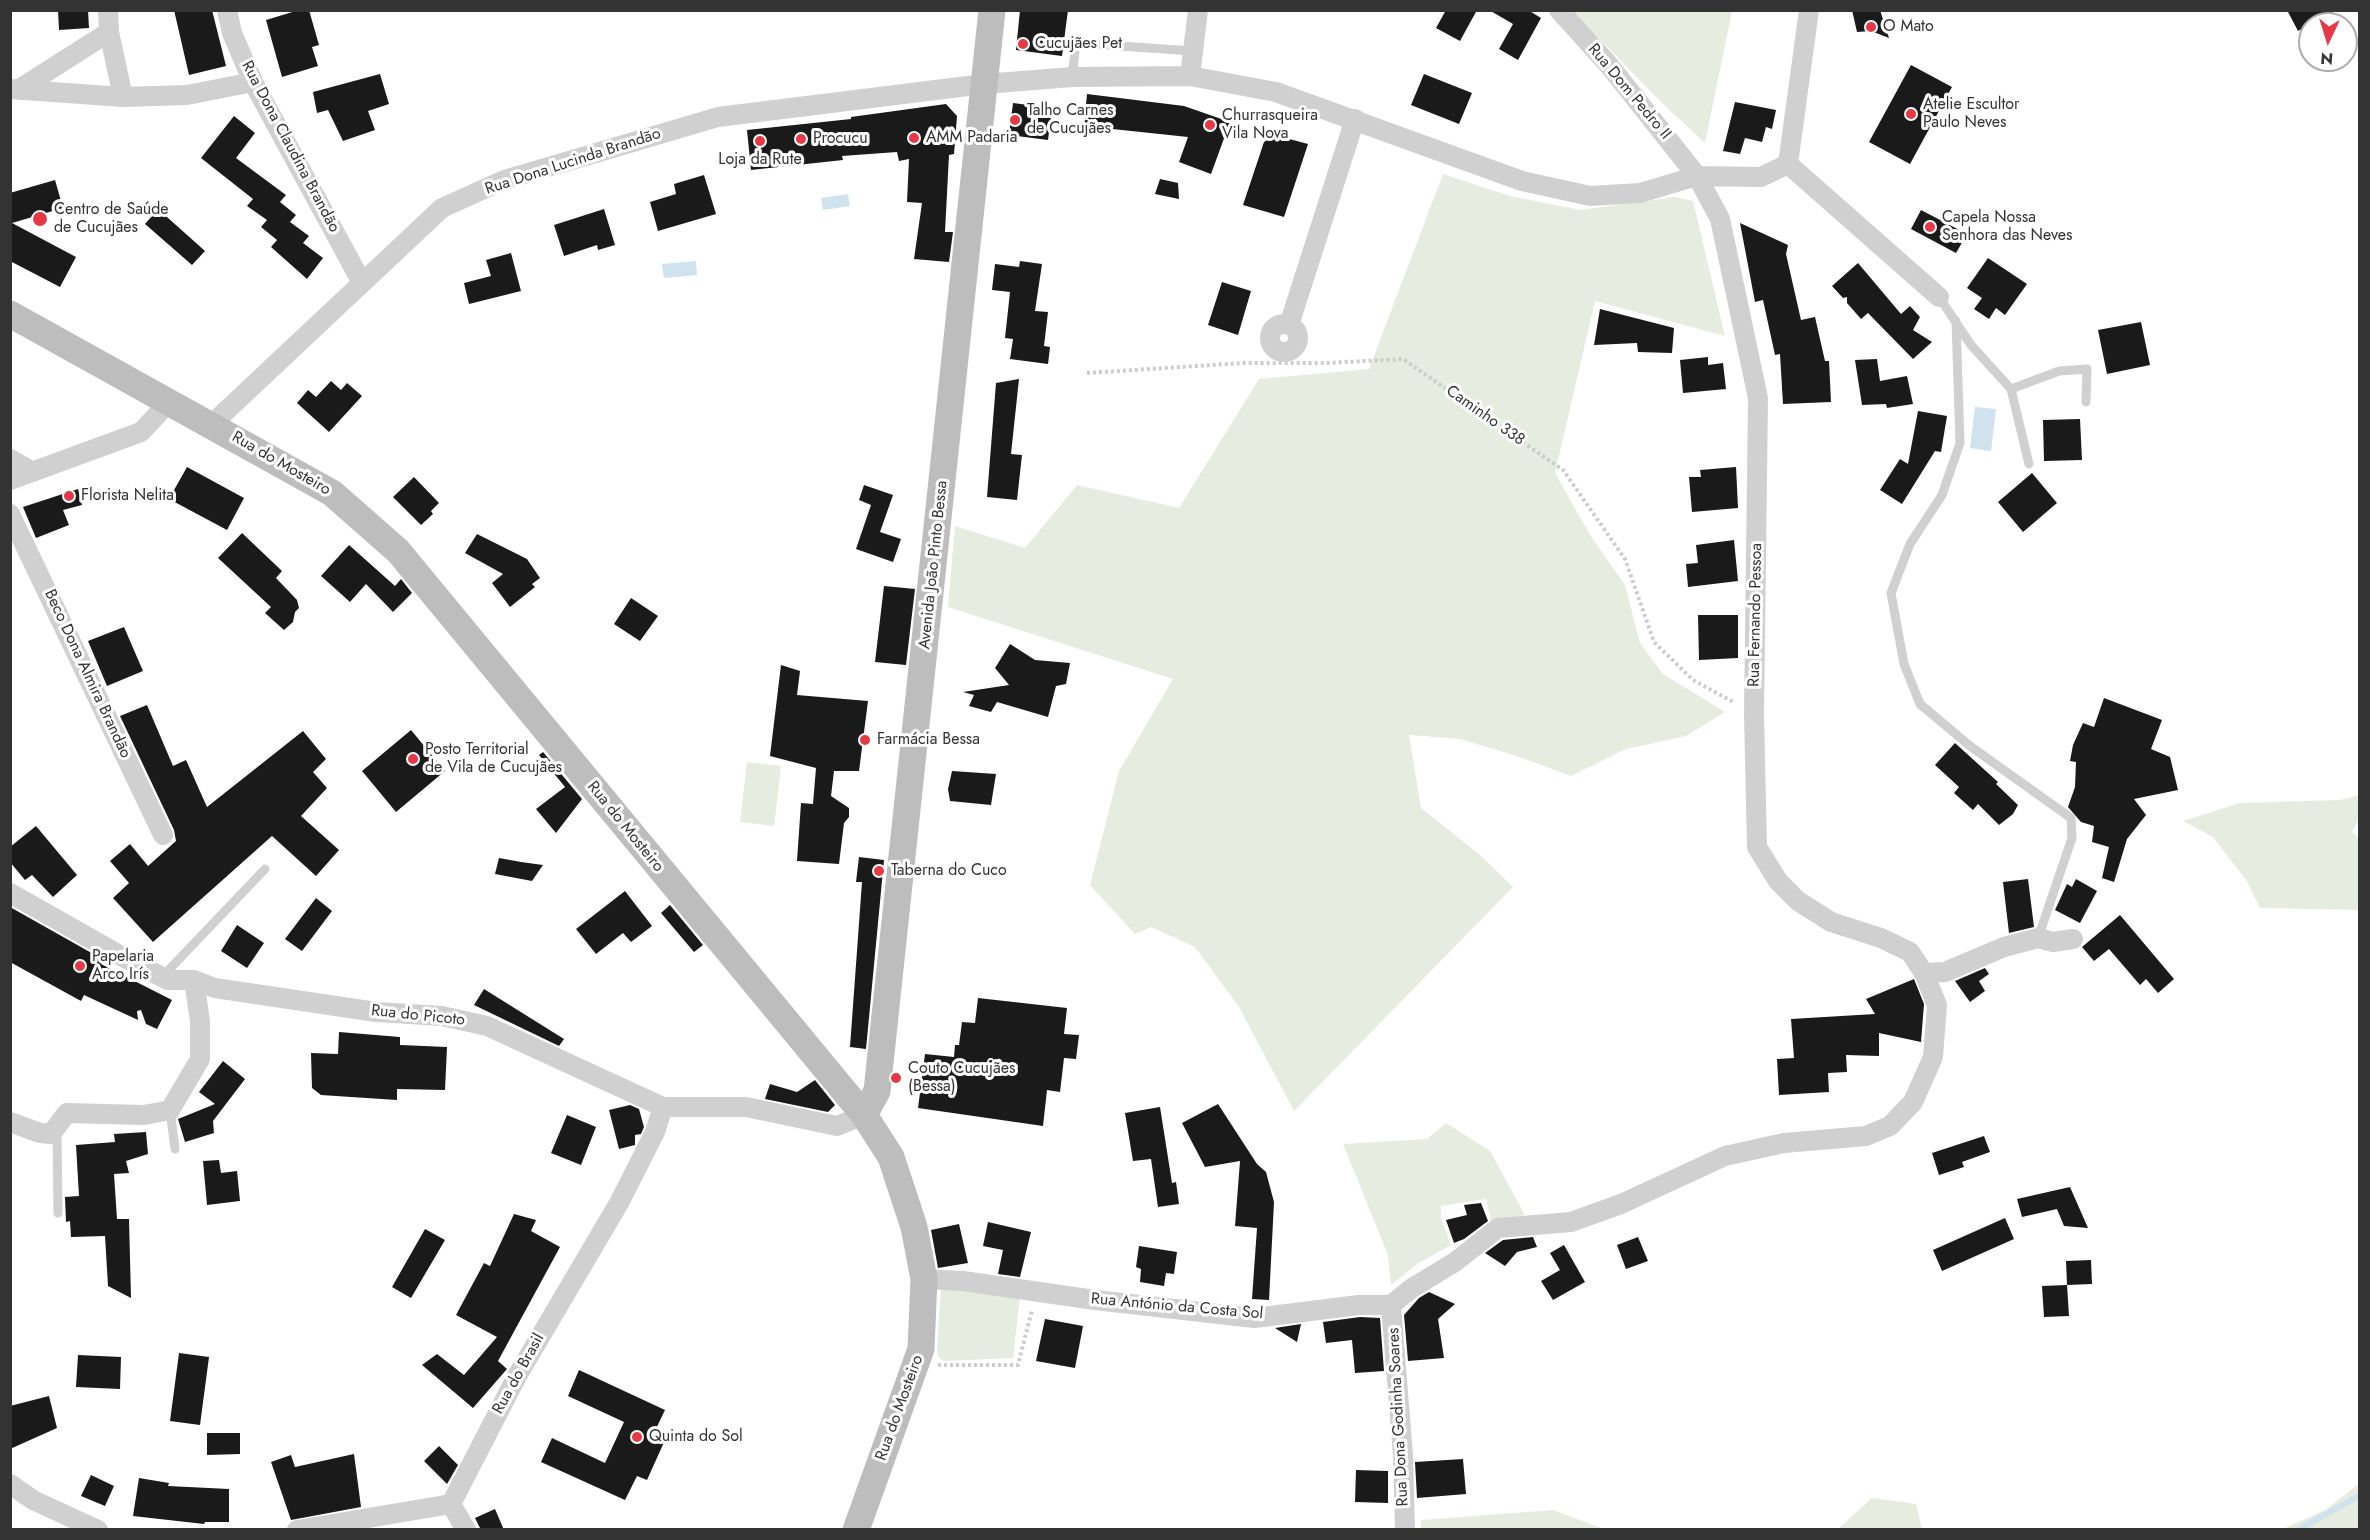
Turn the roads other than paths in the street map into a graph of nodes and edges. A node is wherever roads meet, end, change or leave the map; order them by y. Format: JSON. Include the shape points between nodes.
{"nodes":[{"id":1,"x":108,"y":10,"type":"edge"},
{"id":2,"x":227,"y":10,"type":"edge"},
{"id":3,"x":992,"y":10,"type":"edge"},
{"id":4,"x":1198,"y":10,"type":"edge"},
{"id":5,"x":1559,"y":10,"type":"edge"},
{"id":6,"x":1809,"y":10,"type":"edge"},
{"id":7,"x":109,"y":32,"type":"junction"},
{"id":8,"x":1192,"y":51,"type":"junction"},
{"id":9,"x":1190,"y":76,"type":"junction"},
{"id":10,"x":1072,"y":77,"type":"junction"},
{"id":11,"x":254,"y":82,"type":"junction"},
{"id":12,"x":984,"y":84,"type":"junction"},
{"id":13,"x":16,"y":89,"type":"edge"},
{"id":14,"x":123,"y":97,"type":"junction"},
{"id":15,"x":1355,"y":119,"type":"junction"},
{"id":16,"x":1788,"y":164,"type":"junction"},
{"id":17,"x":1697,"y":176,"type":"junction"},
{"id":18,"x":362,"y":281,"type":"junction"},
{"id":19,"x":1939,"y":297,"type":"joint"},
{"id":20,"x":10,"y":314,"type":"edge"},
{"id":21,"x":1956,"y":321,"type":"junction"},
{"id":22,"x":1289,"y":325,"type":"dead end"},
{"id":23,"x":2011,"y":389,"type":"junction"},
{"id":24,"x":170,"y":401,"type":"junction"},
{"id":25,"x":2086,"y":402,"type":"dead end"},
{"id":26,"x":212,"y":424,"type":"junction"},
{"id":27,"x":10,"y":459,"type":"edge"},
{"id":28,"x":2029,"y":464,"type":"dead end"},
{"id":29,"x":31,"y":471,"type":"junction"},
{"id":30,"x":10,"y":480,"type":"edge"},
{"id":31,"x":10,"y":514,"type":"edge"},
{"id":32,"x":163,"y":835,"type":"dead end"},
{"id":33,"x":265,"y":869,"type":"dead end"},
{"id":34,"x":10,"y":893,"type":"edge"},
{"id":35,"x":2038,"y":938,"type":"junction"},
{"id":36,"x":2073,"y":939,"type":"dead end"},
{"id":37,"x":1924,"y":973,"type":"junction"},
{"id":38,"x":162,"y":977,"type":"junction"},
{"id":39,"x":194,"y":980,"type":"junction"},
{"id":40,"x":663,"y":1107,"type":"junction"},
{"id":41,"x":170,"y":1110,"type":"junction"},
{"id":42,"x":864,"y":1115,"type":"junction"},
{"id":43,"x":10,"y":1122,"type":"edge"},
{"id":44,"x":57,"y":1126,"type":"junction"},
{"id":45,"x":175,"y":1149,"type":"dead end"},
{"id":46,"x":58,"y":1213,"type":"dead end"},
{"id":47,"x":924,"y":1279,"type":"junction"},
{"id":48,"x":1391,"y":1305,"type":"junction"},
{"id":49,"x":10,"y":1484,"type":"edge"},
{"id":50,"x":451,"y":1504,"type":"junction"},
{"id":51,"x":98,"y":1530,"type":"edge"},
{"id":52,"x":297,"y":1530,"type":"edge"},
{"id":53,"x":466,"y":1530,"type":"edge"},
{"id":54,"x":856,"y":1530,"type":"edge"},
{"id":55,"x":1405,"y":1530,"type":"edge"}],
"edges":[{"from":1,"to":7,"type":"street"},
{"from":2,"to":11,"type":"street","name":"Rua Dona Claudina Brandão","via":[[232,33]]},
{"from":3,"to":12,"type":"main road","name":"Avenida João Pinto Bessa"},
{"from":4,"to":8,"type":"street"},
{"from":5,"to":17,"type":"street","name":"Rua Dom Pedro II","via":[[1608,64]]},
{"from":6,"to":16,"type":"street"},
{"from":7,"to":13,"type":"street"},
{"from":7,"to":14,"type":"street"},
{"from":8,"to":9,"type":"street"},
{"from":8,"to":10,"type":"lane","via":[[1076,43]]},
{"from":9,"to":10,"type":"street","name":"Rua Dona Lucinda Brandão"},
{"from":9,"to":15,"type":"street","name":"Rua Dona Lucinda Brandão","via":[[1276,92]]},
{"from":10,"to":12,"type":"street","name":"Rua Dona Lucinda Brandão"},
{"from":11,"to":14,"type":"street","via":[[187,95]]},
{"from":11,"to":18,"type":"street","name":"Rua Dona Claudina Brandão"},
{"from":12,"to":18,"type":"street","name":"Rua Dona Lucinda Brandão","via":[[718,117],[504,180],[442,208]]},
{"from":12,"to":42,"type":"main road","name":"Avenida João Pinto Bessa","via":[[891,975],[877,1091]]},
{"from":13,"to":14,"type":"street"},
{"from":15,"to":17,"type":"street","name":"Rua Dona Lucinda Brandão","via":[[1522,181],[1590,196],[1640,193]]},
{"from":15,"to":22,"type":"street"},
{"from":16,"to":17,"type":"street","name":"Rua Dona Lucinda Brandão","via":[[1761,177]]},
{"from":16,"to":19,"type":"street"},
{"from":17,"to":37,"type":"street","name":"Rua Fernando Pessoa","via":[[1720,219],[1758,398],[1754,714],[1757,847],[1778,881],[1798,901],[1831,922],[1910,952]]},
{"from":18,"to":26,"type":"street","name":"Rua Dona Lucinda Brandão"},
{"from":19,"to":21,"type":"lane"},
{"from":20,"to":24,"type":"main road","name":"Rua do Mosteiro"},
{"from":21,"to":23,"type":"lane","via":[[1971,345]]},
{"from":21,"to":35,"type":"lane","via":[[1960,443],[1942,495],[1910,544],[1891,593],[1904,664],[1920,704],[1970,746],[2071,818],[2072,838]]},
{"from":23,"to":25,"type":"lane","via":[[2059,371],[2087,369]]},
{"from":23,"to":28,"type":"lane"},
{"from":24,"to":26,"type":"main road","name":"Rua do Mosteiro"},
{"from":24,"to":29,"type":"street","via":[[141,432]]},
{"from":26,"to":42,"type":"main road","name":"Rua do Mosteiro","via":[[332,493],[398,551]]},
{"from":27,"to":29,"type":"street"},
{"from":29,"to":30,"type":"street"},
{"from":31,"to":32,"type":"street","name":"Beco Dona Almira Brandão"},
{"from":33,"to":38,"type":"lane"},
{"from":34,"to":38,"type":"street","name":"Rua do Picoto"},
{"from":35,"to":36,"type":"street","via":[[2053,942]]},
{"from":35,"to":37,"type":"street","via":[[2004,946],[1945,972]]},
{"from":37,"to":48,"type":"street","via":[[1937,1005],[1932,1057],[1913,1102],[1890,1126],[1866,1136],[1784,1143],[1725,1156],[1621,1204],[1571,1222],[1498,1228]]},
{"from":38,"to":39,"type":"street","name":"Rua do Picoto"},
{"from":39,"to":40,"type":"street","name":"Rua do Picoto","via":[[215,988],[376,1012],[442,1016],[487,1026]]},
{"from":39,"to":41,"type":"street","via":[[200,1059]]},
{"from":40,"to":42,"type":"street","name":"Rua do Picoto","via":[[746,1107],[837,1126]]},
{"from":40,"to":50,"type":"street","name":"Rua do Brasil","via":[[655,1132],[614,1212],[517,1376]]},
{"from":41,"to":44,"type":"street","via":[[144,1115],[67,1113]]},
{"from":41,"to":45,"type":"lane"},
{"from":42,"to":47,"type":"main road","name":"Rua do Mosteiro","via":[[891,1157],[914,1227]]},
{"from":43,"to":44,"type":"street","via":[[51,1134]]},
{"from":44,"to":46,"type":"lane"},
{"from":47,"to":48,"type":"street","name":"Rua António da Costa Sol","via":[[1254,1318],[1359,1305]]},
{"from":47,"to":54,"type":"main road","name":"Rua do Mosteiro","via":[[921,1349]]},
{"from":48,"to":55,"type":"street","name":"Rua Dona Godinha Soares"},
{"from":49,"to":51,"type":"street","via":[[33,1500]]},
{"from":50,"to":52,"type":"street"},
{"from":50,"to":53,"type":"street"}]}
